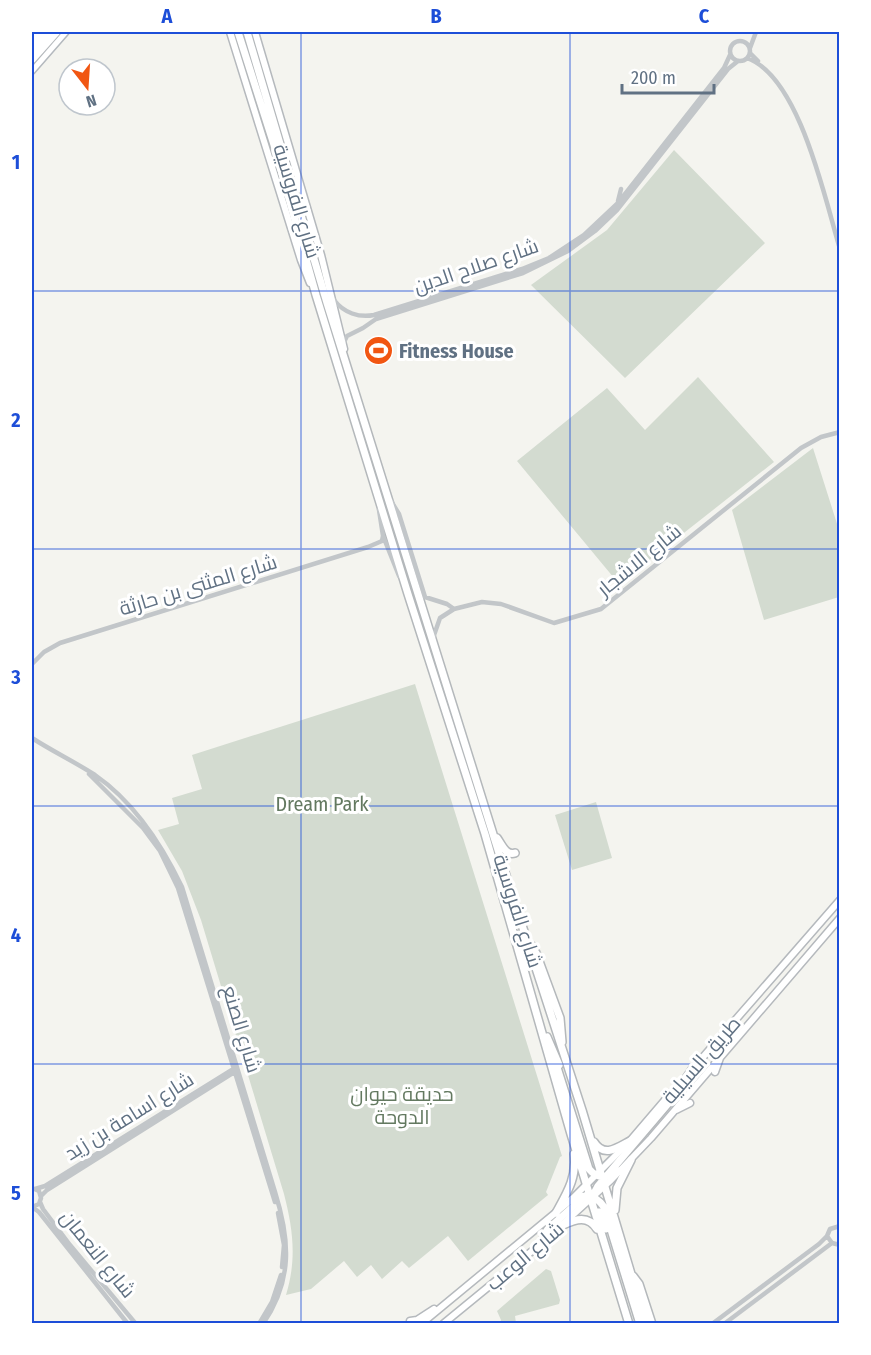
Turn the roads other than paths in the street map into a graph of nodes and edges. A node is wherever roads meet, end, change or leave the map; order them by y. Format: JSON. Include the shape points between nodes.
{"nodes":[{"id":1,"x":37,"y":32,"type":"edge"},
{"id":2,"x":47,"y":32,"type":"edge"},
{"id":3,"x":56,"y":32,"type":"edge"},
{"id":4,"x":66,"y":32,"type":"edge"},
{"id":5,"x":230,"y":32,"type":"edge"},
{"id":6,"x":238,"y":32,"type":"edge"},
{"id":7,"x":247,"y":32,"type":"edge"},
{"id":8,"x":255,"y":32,"type":"edge"},
{"id":9,"x":754,"y":32,"type":"edge"},
{"id":10,"x":32,"y":38,"type":"edge"},
{"id":11,"x":741,"y":41,"type":"junction"},
{"id":12,"x":32,"y":50,"type":"edge"},
{"id":13,"x":750,"y":50,"type":"junction"},
{"id":14,"x":730,"y":55,"type":"junction"},
{"id":15,"x":747,"y":58,"type":"junction"},
{"id":16,"x":32,"y":59,"type":"edge"},
{"id":17,"x":738,"y":62,"type":"junction"},
{"id":18,"x":32,"y":71,"type":"edge"},
{"id":19,"x":621,"y":189,"type":"dead end"},
{"id":20,"x":620,"y":203,"type":"junction"},
{"id":21,"x":840,"y":240,"type":"edge"},
{"id":22,"x":840,"y":249,"type":"edge"},
{"id":23,"x":331,"y":293,"type":"junction"},
{"id":24,"x":316,"y":295,"type":"junction"},
{"id":25,"x":370,"y":319,"type":"junction"},
{"id":26,"x":343,"y":345,"type":"junction"},
{"id":27,"x":348,"y":369,"type":"junction"},
{"id":28,"x":840,"y":433,"type":"edge"},
{"id":29,"x":372,"y":475,"type":"junction"},
{"id":30,"x":389,"y":500,"type":"junction"},
{"id":31,"x":383,"y":536,"type":"junction"},
{"id":32,"x":378,"y":543,"type":"junction"},
{"id":33,"x":388,"y":549,"type":"junction"},
{"id":34,"x":408,"y":594,"type":"junction"},
{"id":35,"x":454,"y":609,"type":"junction"},
{"id":36,"x":433,"y":641,"type":"junction"},
{"id":37,"x":32,"y":664,"type":"edge"},
{"id":38,"x":32,"y":738,"type":"edge"},
{"id":39,"x":492,"y":831,"type":"junction"},
{"id":40,"x":514,"y":853,"type":"dead end"},
{"id":41,"x":840,"y":900,"type":"edge"},
{"id":42,"x":840,"y":918,"type":"edge"},
{"id":43,"x":527,"y":980,"type":"junction"},
{"id":44,"x":547,"y":1037,"type":"junction"},
{"id":45,"x":721,"y":1054,"type":"junction"},
{"id":46,"x":693,"y":1068,"type":"junction"},
{"id":47,"x":236,"y":1069,"type":"junction"},
{"id":48,"x":715,"y":1072,"type":"dead end"},
{"id":49,"x":690,"y":1103,"type":"dead end"},
{"id":50,"x":673,"y":1112,"type":"junction"},
{"id":51,"x":588,"y":1133,"type":"junction"},
{"id":52,"x":571,"y":1134,"type":"junction"},
{"id":53,"x":630,"y":1140,"type":"junction"},
{"id":54,"x":596,"y":1157,"type":"junction"},
{"id":55,"x":631,"y":1160,"type":"junction"},
{"id":56,"x":619,"y":1171,"type":"joint"},
{"id":57,"x":602,"y":1178,"type":"junction"},
{"id":58,"x":33,"y":1188,"type":"edge"},
{"id":59,"x":589,"y":1194,"type":"junction"},
{"id":60,"x":40,"y":1199,"type":"junction"},
{"id":61,"x":571,"y":1200,"type":"joint"},
{"id":62,"x":32,"y":1207,"type":"edge"},
{"id":63,"x":556,"y":1213,"type":"junction"},
{"id":64,"x":596,"y":1216,"type":"junction"},
{"id":65,"x":615,"y":1218,"type":"junction"},
{"id":66,"x":563,"y":1225,"type":"junction"},
{"id":67,"x":840,"y":1226,"type":"edge"},
{"id":68,"x":603,"y":1236,"type":"junction"},
{"id":69,"x":827,"y":1236,"type":"junction"},
{"id":70,"x":543,"y":1242,"type":"junction"},
{"id":71,"x":837,"y":1245,"type":"edge"},
{"id":72,"x":632,"y":1275,"type":"junction"},
{"id":73,"x":632,"y":1299,"type":"junction"},
{"id":74,"x":443,"y":1306,"type":"junction"},
{"id":75,"x":410,"y":1321,"type":"dead end"},
{"id":76,"x":128,"y":1323,"type":"edge"},
{"id":77,"x":136,"y":1323,"type":"edge"},
{"id":78,"x":261,"y":1323,"type":"edge"},
{"id":79,"x":421,"y":1323,"type":"edge"},
{"id":80,"x":442,"y":1323,"type":"edge"},
{"id":81,"x":629,"y":1323,"type":"edge"},
{"id":82,"x":640,"y":1323,"type":"edge"},
{"id":83,"x":646,"y":1323,"type":"edge"},
{"id":84,"x":652,"y":1323,"type":"edge"},
{"id":85,"x":712,"y":1323,"type":"edge"},
{"id":86,"x":724,"y":1323,"type":"edge"}],
"edges":[{"from":1,"to":10,"type":"highway"},
{"from":2,"to":12,"type":"highway"},
{"from":3,"to":16,"type":"highway"},
{"from":4,"to":18,"type":"main road"},
{"from":5,"to":24,"type":"main road","name":"شارع الفروسية","via":[[301,260]]},
{"from":6,"to":24,"type":"highway","name":"شارع الفروسية"},
{"from":7,"to":27,"type":"highway","name":"شارع الفروسية"},
{"from":8,"to":23,"type":"main road","name":"شارع الفروسية"},
{"from":9,"to":11,"type":"street"},
{"from":9,"to":13,"type":"street"},
{"from":11,"to":13,"type":"street"},
{"from":11,"to":14,"type":"street","via":[[732,44]]},
{"from":13,"to":15,"type":"street"},
{"from":13,"to":21,"type":"street","via":[[796,106]]},
{"from":14,"to":17,"type":"street"},
{"from":14,"to":20,"type":"street","name":"شارع صلاح الدين"},
{"from":15,"to":17,"type":"street"},
{"from":15,"to":22,"type":"street","via":[[778,84],[798,116]]},
{"from":17,"to":20,"type":"street","name":"شارع صلاح الدين","via":[[728,69]]},
{"from":19,"to":20,"type":"street"},
{"from":20,"to":25,"type":"street","name":"شارع صلاح الدين","via":[[584,235],[549,258]]},
{"from":23,"to":25,"type":"street","via":[[348,312]]},
{"from":23,"to":26,"type":"main road","name":"شارع الفروسية"},
{"from":24,"to":29,"type":"highway","name":"شارع الفروسية"},
{"from":25,"to":26,"type":"street","name":"شارع صلاح الدين","via":[[363,328],[346,336]]},
{"from":26,"to":27,"type":"main road","name":"شارع الفروسية"},
{"from":27,"to":30,"type":"highway","name":"شارع الفروسية"},
{"from":28,"to":35,"type":"street","name":"شارع الاشجار","via":[[801,448],[601,609],[554,623],[489,602]]},
{"from":29,"to":31,"type":"street","name":"شارع الفروسية"},
{"from":29,"to":34,"type":"highway","name":"شارع الفروسية"},
{"from":30,"to":35,"type":"street","name":"شارع الفروسية","via":[[399,514],[423,594]]},
{"from":30,"to":36,"type":"highway","name":"شارع الفروسية"},
{"from":31,"to":32,"type":"street"},
{"from":31,"to":33,"type":"street","name":"شارع الفروسية"},
{"from":32,"to":33,"type":"street"},
{"from":32,"to":37,"type":"street","name":"شارع المثنى بن حارثة","via":[[60,643]]},
{"from":33,"to":34,"type":"street","name":"شارع الفروسية"},
{"from":34,"to":43,"type":"highway","name":"شارع الفروسية"},
{"from":35,"to":36,"type":"street","via":[[439,619]]},
{"from":36,"to":39,"type":"highway","name":"شارع الفروسية"},
{"from":38,"to":47,"type":"street","name":"شارع الصنع","via":[[94,774],[123,800],[163,850],[182,886]]},
{"from":39,"to":40,"type":"highway","via":[[508,853]]},
{"from":39,"to":51,"type":"highway","name":"شارع الفروسية","via":[[528,943],[536,953],[560,1017],[562,1050]]},
{"from":41,"to":46,"type":"main road","name":"طريق السيلية"},
{"from":42,"to":45,"type":"main road","name":"طريق السيلية"},
{"from":43,"to":44,"type":"highway"},
{"from":43,"to":52,"type":"highway","name":"شارع الفروسية"},
{"from":44,"to":54,"type":"highway","via":[[590,1160]]},
{"from":44,"to":57,"type":"highway","via":[[588,1167]]},
{"from":45,"to":48,"type":"main road"},
{"from":45,"to":50,"type":"main road","name":"طريق السيلية"},
{"from":46,"to":53,"type":"main road","name":"طريق السيلية"},
{"from":46,"to":57,"type":"highway","via":[[672,1099]]},
{"from":47,"to":58,"type":"street","name":"شارع اسامة بن زيد","via":[[45,1186]]},
{"from":47,"to":60,"type":"street","name":"شارع اسامة بن زيد","via":[[47,1190]]},
{"from":47,"to":78,"type":"street","name":"شارع الصنع","via":[[279,1215],[284,1245],[280,1282]]},
{"from":49,"to":50,"type":"main road"},
{"from":50,"to":55,"type":"main road","name":"طريق السيلية"},
{"from":51,"to":53,"type":"highway","via":[[596,1146],[605,1151]]},
{"from":51,"to":54,"type":"highway"},
{"from":52,"to":59,"type":"highway","name":"شارع الفروسية"},
{"from":52,"to":63,"type":"highway","via":[[574,1174]]},
{"from":53,"to":57,"type":"main road","name":"طريق السيلية"},
{"from":54,"to":57,"type":"highway"},
{"from":55,"to":56,"type":"main road","name":"طريق السيلية"},
{"from":55,"to":65,"type":"highway","via":[[616,1188]]},
{"from":56,"to":57,"type":"highway"},
{"from":57,"to":59,"type":"highway"},
{"from":57,"to":65,"type":"highway"},
{"from":58,"to":60,"type":"street","name":"شارع النعمان"},
{"from":59,"to":61,"type":"highway"},
{"from":59,"to":64,"type":"highway","name":"شارع الفروسية"},
{"from":59,"to":66,"type":"main road","name":"شارع الوعب"},
{"from":59,"to":70,"type":"highway","via":[[548,1229]]},
{"from":59,"to":73,"type":"highway","via":[[604,1208]]},
{"from":60,"to":62,"type":"street","name":"شارع اسامة بن زيد"},
{"from":60,"to":77,"type":"street","name":"شارع النعمان","via":[[70,1245]]},
{"from":61,"to":63,"type":"main road"},
{"from":62,"to":76,"type":"street","name":"شارع النعمان"},
{"from":63,"to":74,"type":"main road","name":"شارع الوعب"},
{"from":64,"to":68,"type":"highway","name":"شارع الفروسية"},
{"from":64,"to":73,"type":"highway","via":[[600,1212]]},
{"from":65,"to":72,"type":"highway"},
{"from":66,"to":68,"type":"highway","via":[[586,1220]]},
{"from":66,"to":70,"type":"main road","name":"شارع الوعب"},
{"from":67,"to":69,"type":"street","via":[[830,1229]]},
{"from":68,"to":81,"type":"highway","name":"شارع الفروسية"},
{"from":69,"to":71,"type":"street"},
{"from":69,"to":85,"type":"street"},
{"from":70,"to":80,"type":"main road","name":"شارع الوعب"},
{"from":71,"to":86,"type":"street"},
{"from":72,"to":83,"type":"highway"},
{"from":72,"to":84,"type":"highway","via":[[639,1282]]},
{"from":73,"to":82,"type":"highway"},
{"from":74,"to":75,"type":"main road"},
{"from":74,"to":79,"type":"main road","name":"شارع الوعب"}]}
